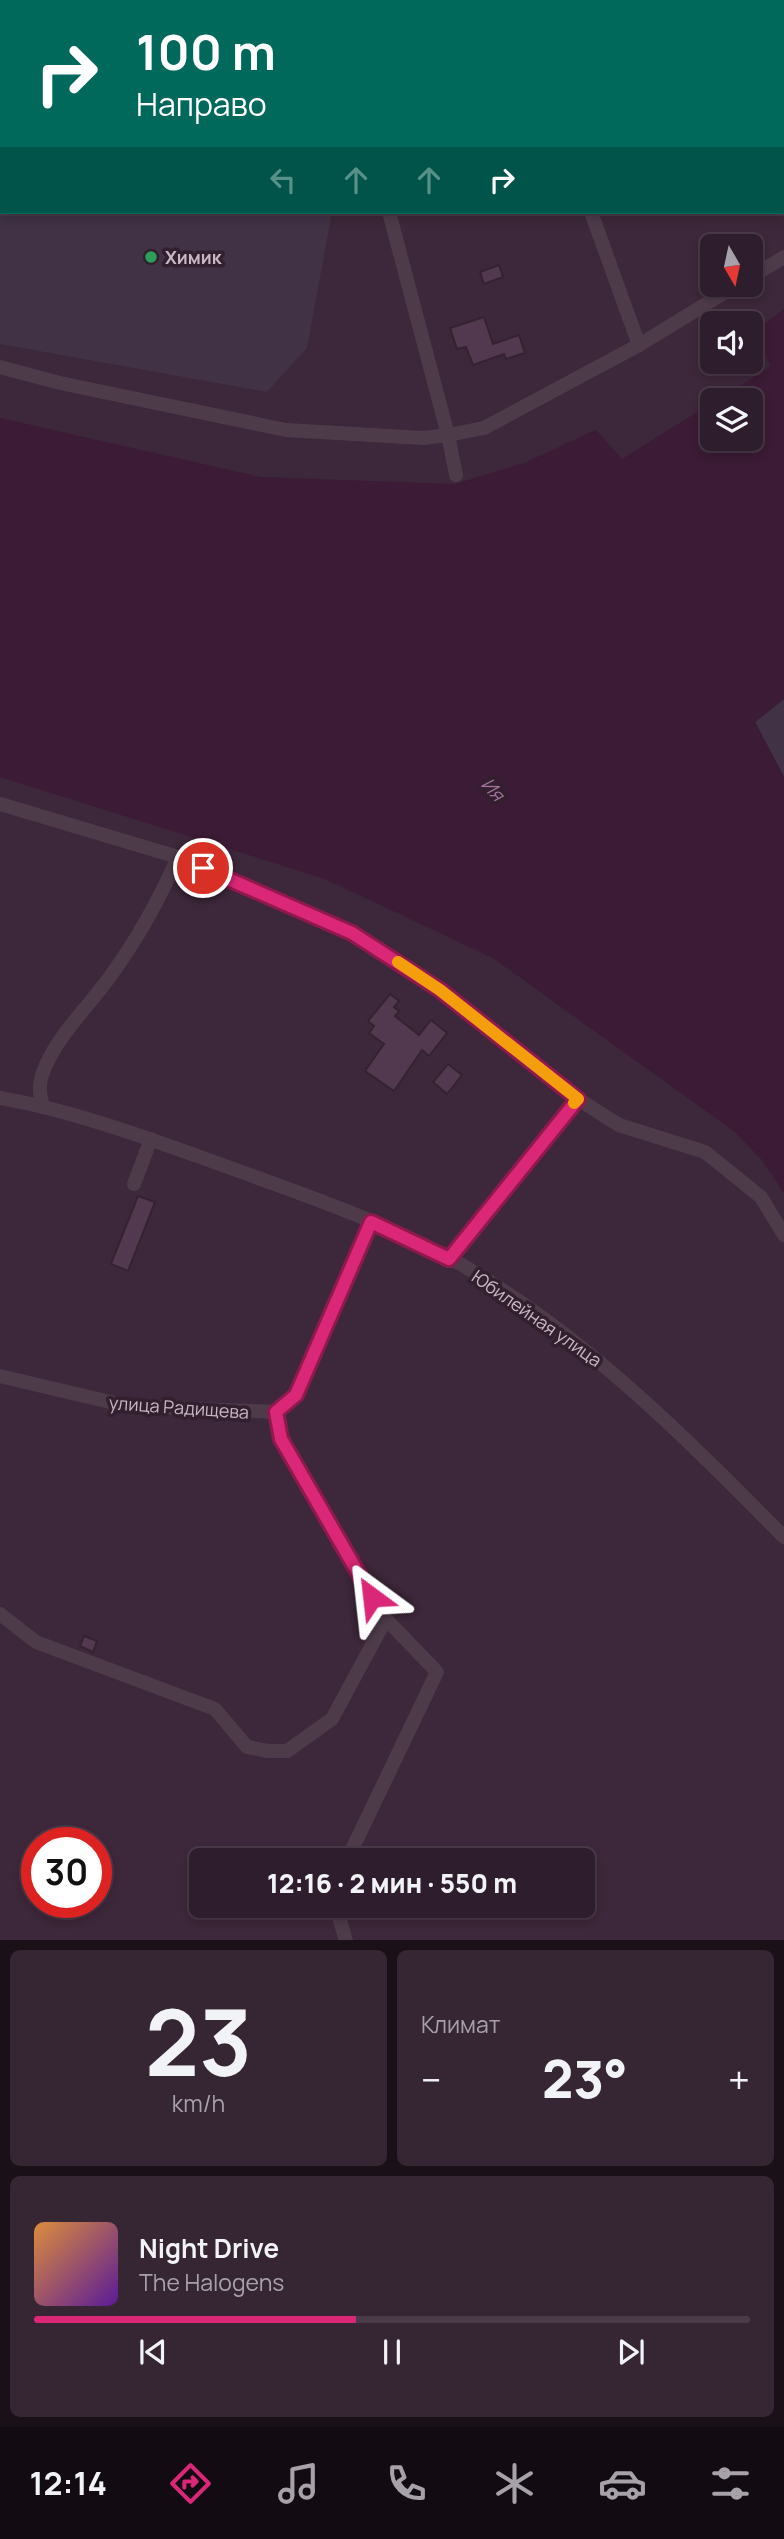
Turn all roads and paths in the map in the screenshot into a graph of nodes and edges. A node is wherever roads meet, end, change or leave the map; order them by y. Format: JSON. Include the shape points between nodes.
{"nodes":[{"id":1,"x":390,"y":214,"type":"edge"},
{"id":2,"x":593,"y":214,"type":"edge"},
{"id":3,"x":784,"y":257,"type":"edge"},
{"id":4,"x":763,"y":270,"type":"edge"},
{"id":5,"x":716,"y":298,"type":"edge"},
{"id":6,"x":639,"y":345,"type":"junction"},
{"id":7,"x":0,"y":367,"type":"edge"},
{"id":8,"x":448,"y":435,"type":"junction"},
{"id":9,"x":456,"y":475,"type":"dead end"},
{"id":10,"x":0,"y":804,"type":"edge"},
{"id":11,"x":178,"y":857,"type":"junction"},
{"id":12,"x":0,"y":1098,"type":"edge"},
{"id":13,"x":578,"y":1099,"type":"junction"},
{"id":14,"x":43,"y":1106,"type":"junction"},
{"id":15,"x":151,"y":1139,"type":"junction"},
{"id":16,"x":134,"y":1184,"type":"dead end"},
{"id":17,"x":371,"y":1222,"type":"junction"},
{"id":18,"x":784,"y":1235,"type":"edge"},
{"id":19,"x":449,"y":1259,"type":"junction"},
{"id":20,"x":0,"y":1376,"type":"edge"},
{"id":21,"x":276,"y":1412,"type":"junction"},
{"id":22,"x":784,"y":1537,"type":"edge"},
{"id":23,"x":0,"y":1614,"type":"edge"},
{"id":24,"x":386,"y":1619,"type":"junction"},
{"id":25,"x":352,"y":1848,"type":"edge"},
{"id":26,"x":339,"y":1918,"type":"edge"},
{"id":27,"x":346,"y":1940,"type":"edge"}],
"edges":[{"from":1,"to":8,"type":"street"},
{"from":2,"to":6,"type":"street"},
{"from":3,"to":4,"type":"street"},
{"from":5,"to":6,"type":"street"},
{"from":6,"to":8,"type":"street","via":[[484,428]]},
{"from":7,"to":8,"type":"street","via":[[286,430],[424,438]]},
{"from":8,"to":9,"type":"street"},
{"from":10,"to":11,"type":"street"},
{"from":11,"to":13,"type":"street","via":[[352,933],[440,990]]},
{"from":11,"to":14,"type":"street","via":[[148,919],[46,1065],[38,1089]]},
{"from":12,"to":14,"type":"street","name":"Юбилейная улица"},
{"from":13,"to":18,"type":"street","via":[[619,1125],[705,1152],[761,1197]]},
{"from":13,"to":19,"type":"street"},
{"from":14,"to":15,"type":"street","name":"Юбилейная улица"},
{"from":15,"to":16,"type":"street"},
{"from":15,"to":17,"type":"street","name":"Юбилейная улица"},
{"from":17,"to":19,"type":"street","name":"Юбилейная улица"},
{"from":17,"to":21,"type":"street","via":[[296,1395]]},
{"from":19,"to":22,"type":"street","name":"Юбилейная улица","via":[[529,1308],[611,1371]]},
{"from":20,"to":21,"type":"street","name":"улица Радищева","via":[[127,1406]]},
{"from":21,"to":24,"type":"street","via":[[281,1439]]},
{"from":23,"to":24,"type":"street","via":[[36,1642],[215,1709],[247,1747],[268,1751],[287,1751],[332,1719]]},
{"from":24,"to":25,"type":"street","via":[[437,1672]]},
{"from":26,"to":27,"type":"street"}]}
